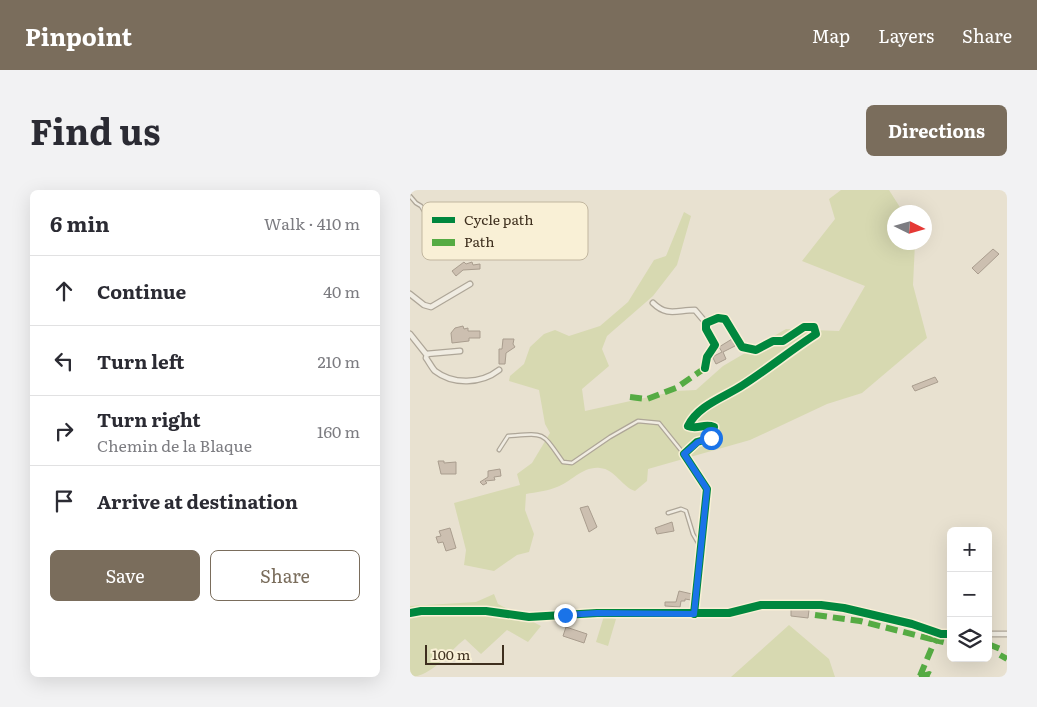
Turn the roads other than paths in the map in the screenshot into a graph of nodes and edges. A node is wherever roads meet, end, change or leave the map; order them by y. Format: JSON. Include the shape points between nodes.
{"nodes":[{"id":1,"x":410,"y":196,"type":"edge"},
{"id":2,"x":422,"y":206,"type":"edge"},
{"id":3,"x":470,"y":284,"type":"dead end"},
{"id":4,"x":410,"y":294,"type":"edge"},
{"id":5,"x":653,"y":303,"type":"dead end"},
{"id":6,"x":706,"y":323,"type":"junction"},
{"id":7,"x":410,"y":334,"type":"edge"},
{"id":8,"x":460,"y":351,"type":"dead end"},
{"id":9,"x":427,"y":354,"type":"junction"},
{"id":10,"x":705,"y":368,"type":"dead end"},
{"id":11,"x":498,"y":370,"type":"dead end"},
{"id":12,"x":499,"y":450,"type":"dead end"},
{"id":13,"x":684,"y":454,"type":"junction"},
{"id":14,"x":668,"y":513,"type":"dead end"},
{"id":15,"x":701,"y":549,"type":"junction"},
{"id":16,"x":410,"y":613,"type":"edge"},
{"id":17,"x":694,"y":614,"type":"junction"},
{"id":18,"x":947,"y":634,"type":"edge"},
{"id":19,"x":992,"y":634,"type":"edge"},
{"id":20,"x":1007,"y":634,"type":"edge"}],
"edges":[{"from":1,"to":2,"type":"lane"},
{"from":3,"to":4,"type":"street","via":[[431,307]]},
{"from":5,"to":6,"type":"street","via":[[660,310],[671,313],[695,310]]},
{"from":6,"to":10,"type":"street","via":[[715,344]]},
{"from":6,"to":13,"type":"street","via":[[725,319],[742,347],[756,350],[773,341],[783,342],[804,327],[814,327],[816,334],[692,417],[688,426],[693,428],[707,424],[714,427],[711,438],[698,442]]},
{"from":7,"to":9,"type":"street"},
{"from":8,"to":9,"type":"street"},
{"from":9,"to":11,"type":"street","via":[[426,358],[435,370],[451,379],[471,382],[493,375]]},
{"from":12,"to":13,"type":"lane","via":[[508,436],[537,434],[546,437],[563,462],[572,463],[638,421],[659,423]]},
{"from":13,"to":15,"type":"street","via":[[707,489]]},
{"from":14,"to":15,"type":"lane","via":[[686,511],[692,534]]},
{"from":15,"to":17,"type":"street"},
{"from":16,"to":17,"type":"street","via":[[486,611],[530,617],[597,613]]},
{"from":17,"to":18,"type":"street","via":[[729,613],[761,605],[821,605]]},
{"from":19,"to":20,"type":"street"}]}
